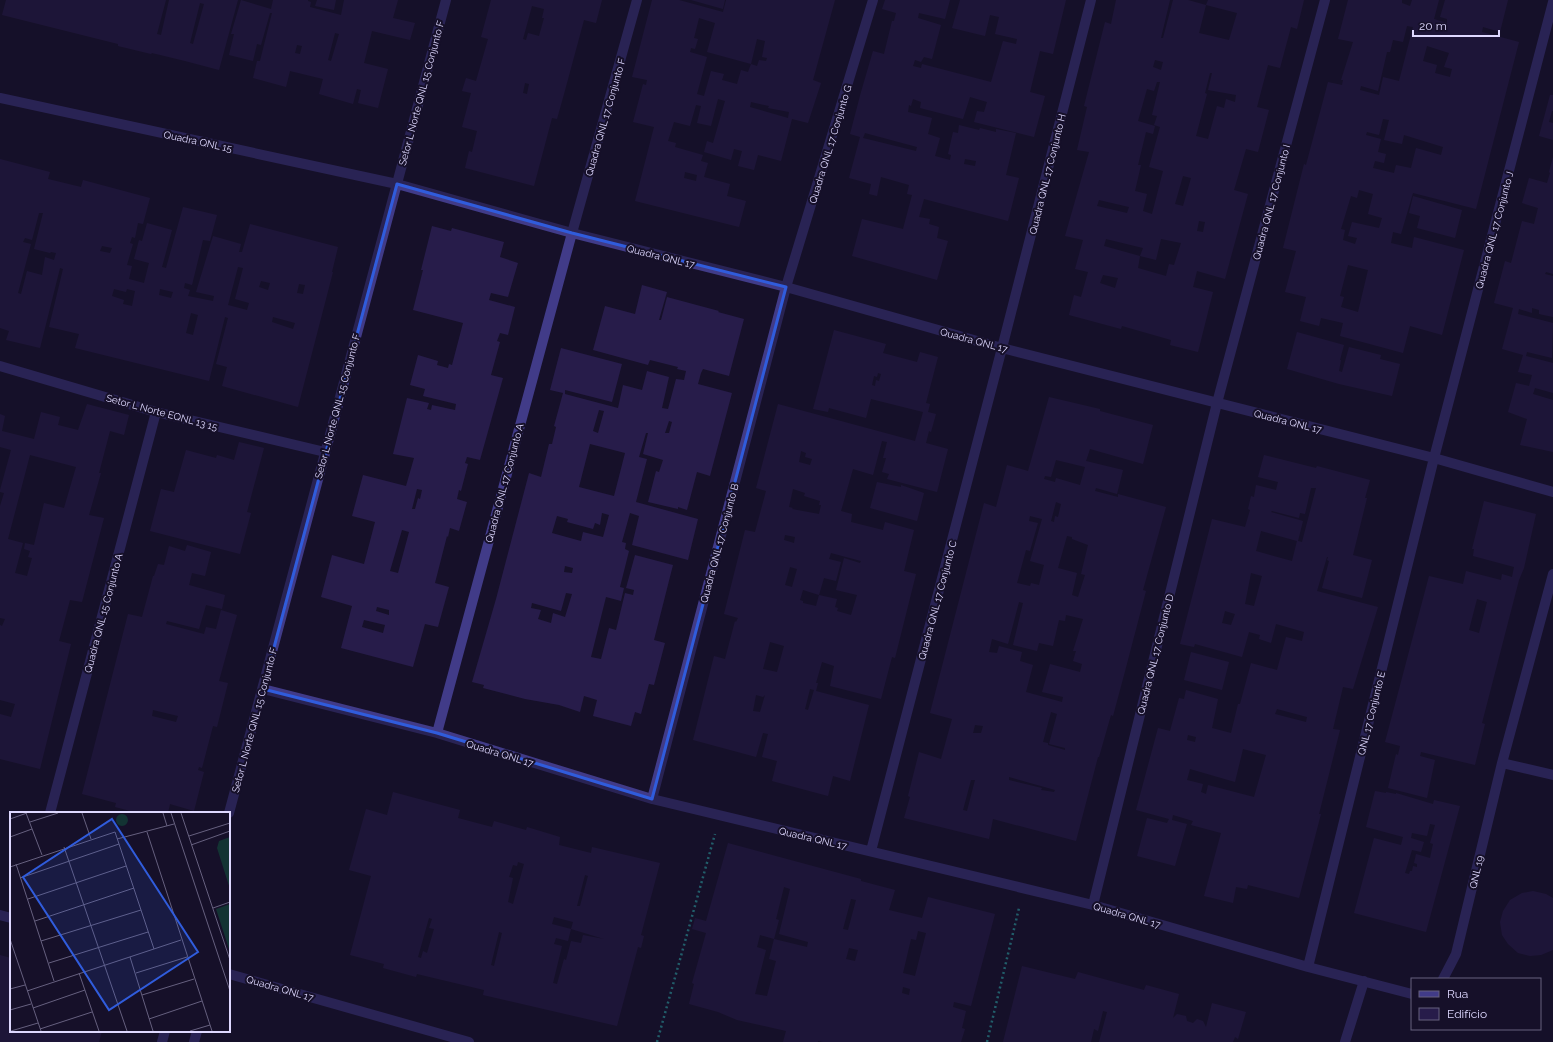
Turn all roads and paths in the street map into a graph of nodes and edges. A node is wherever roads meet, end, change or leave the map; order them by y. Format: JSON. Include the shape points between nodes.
{"nodes":[{"id":1,"x":446,"y":0,"type":"edge"},
{"id":2,"x":637,"y":0,"type":"edge"},
{"id":3,"x":873,"y":0,"type":"edge"},
{"id":4,"x":1091,"y":0,"type":"edge"},
{"id":5,"x":1326,"y":0,"type":"edge"},
{"id":6,"x":1553,"y":2,"type":"edge"},
{"id":7,"x":0,"y":98,"type":"edge"},
{"id":8,"x":397,"y":184,"type":"junction"},
{"id":9,"x":572,"y":233,"type":"junction"},
{"id":10,"x":786,"y":287,"type":"junction"},
{"id":11,"x":1002,"y":348,"type":"junction"},
{"id":12,"x":0,"y":366,"type":"edge"},
{"id":13,"x":1217,"y":403,"type":"junction"},
{"id":14,"x":156,"y":412,"type":"junction"},
{"id":15,"x":325,"y":452,"type":"junction"},
{"id":16,"x":1434,"y":458,"type":"junction"},
{"id":17,"x":1553,"y":492,"type":"edge"},
{"id":18,"x":1553,"y":574,"type":"edge"},
{"id":19,"x":263,"y":689,"type":"junction"},
{"id":20,"x":437,"y":733,"type":"junction"},
{"id":21,"x":1502,"y":763,"type":"junction"},
{"id":22,"x":1553,"y":775,"type":"edge"},
{"id":23,"x":652,"y":799,"type":"junction"},
{"id":24,"x":50,"y":812,"type":"edge"},
{"id":25,"x":229,"y":812,"type":"edge"},
{"id":26,"x":720,"y":816,"type":"junction"},
{"id":27,"x":871,"y":851,"type":"junction"},
{"id":28,"x":1024,"y":888,"type":"junction"},
{"id":29,"x":1093,"y":905,"type":"junction"},
{"id":30,"x":0,"y":915,"type":"edge"},
{"id":31,"x":10,"y":918,"type":"edge"},
{"id":32,"x":1308,"y":967,"type":"junction"},
{"id":33,"x":230,"y":974,"type":"edge"},
{"id":34,"x":1444,"y":978,"type":"edge"},
{"id":35,"x":1364,"y":981,"type":"junction"},
{"id":36,"x":1411,"y":994,"type":"edge"},
{"id":37,"x":165,"y":1032,"type":"edge"},
{"id":38,"x":197,"y":1032,"type":"edge"},
{"id":39,"x":162,"y":1042,"type":"edge"},
{"id":40,"x":194,"y":1042,"type":"edge"},
{"id":41,"x":468,"y":1042,"type":"edge"},
{"id":42,"x":657,"y":1042,"type":"edge"},
{"id":43,"x":987,"y":1042,"type":"edge"},
{"id":44,"x":1345,"y":1042,"type":"edge"}],
"edges":[{"from":1,"to":8,"type":"street","name":"Setor L Norte QNL 15 Conjunto F"},
{"from":2,"to":9,"type":"street","name":"Quadra QNL 17 Conjunto F"},
{"from":3,"to":10,"type":"street","name":"Quadra QNL 17 Conjunto G"},
{"from":4,"to":11,"type":"street","name":"Quadra QNL 17 Conjunto H"},
{"from":5,"to":13,"type":"street","name":"Quadra QNL 17 Conjunto I"},
{"from":6,"to":16,"type":"street","name":"Quadra QNL 17 Conjunto J"},
{"from":7,"to":8,"type":"street","name":"Quadra QNL 15"},
{"from":8,"to":9,"type":"street","name":"Quadra QNL 17"},
{"from":8,"to":15,"type":"street","name":"Setor L Norte QNL 15 Conjunto F"},
{"from":9,"to":10,"type":"street","name":"Quadra QNL 17"},
{"from":9,"to":20,"type":"street","name":"Quadra QNL 17 Conjunto A"},
{"from":10,"to":11,"type":"street","name":"Quadra QNL 17"},
{"from":10,"to":23,"type":"street","name":"Quadra QNL 17 Conjunto B"},
{"from":11,"to":13,"type":"street","name":"Quadra QNL 17"},
{"from":11,"to":27,"type":"street","name":"Quadra QNL 17 Conjunto C"},
{"from":12,"to":14,"type":"street","name":"Setor L Norte EQNL 13 15"},
{"from":13,"to":16,"type":"street","name":"Quadra QNL 17"},
{"from":13,"to":29,"type":"street","name":"Quadra QNL 17 Conjunto D"},
{"from":14,"to":15,"type":"street","name":"Setor L Norte EQNL 13 15"},
{"from":14,"to":24,"type":"street","name":"Quadra QNL 15 Conjunto A"},
{"from":15,"to":19,"type":"street","name":"Setor L Norte QNL 15 Conjunto F"},
{"from":16,"to":17,"type":"street","name":"Quadra QNL 17"},
{"from":16,"to":32,"type":"street","name":"QNL 17 Conjunto E"},
{"from":18,"to":21,"type":"street","name":"QNL 19"},
{"from":19,"to":20,"type":"street","name":"Quadra QNL 17"},
{"from":19,"to":25,"type":"street","name":"Setor L Norte QNL 15 Conjunto F"},
{"from":20,"to":23,"type":"street","name":"Quadra QNL 17"},
{"from":21,"to":22,"type":"street"},
{"from":21,"to":34,"type":"street","name":"QNL 19","via":[[1456,954]]},
{"from":23,"to":26,"type":"street","name":"Quadra QNL 17"},
{"from":26,"to":27,"type":"street","name":"Quadra QNL 17"},
{"from":26,"to":42,"type":"path"},
{"from":27,"to":28,"type":"street","name":"Quadra QNL 17"},
{"from":28,"to":29,"type":"street","name":"Quadra QNL 17"},
{"from":28,"to":43,"type":"path"},
{"from":29,"to":32,"type":"street","name":"Quadra QNL 17"},
{"from":30,"to":31,"type":"street"},
{"from":32,"to":35,"type":"street","name":"Quadra QNL 17"},
{"from":33,"to":41,"type":"street","name":"Quadra QNL 17"},
{"from":35,"to":36,"type":"street"},
{"from":35,"to":44,"type":"street"},
{"from":37,"to":39,"type":"street"},
{"from":38,"to":40,"type":"street"}]}
